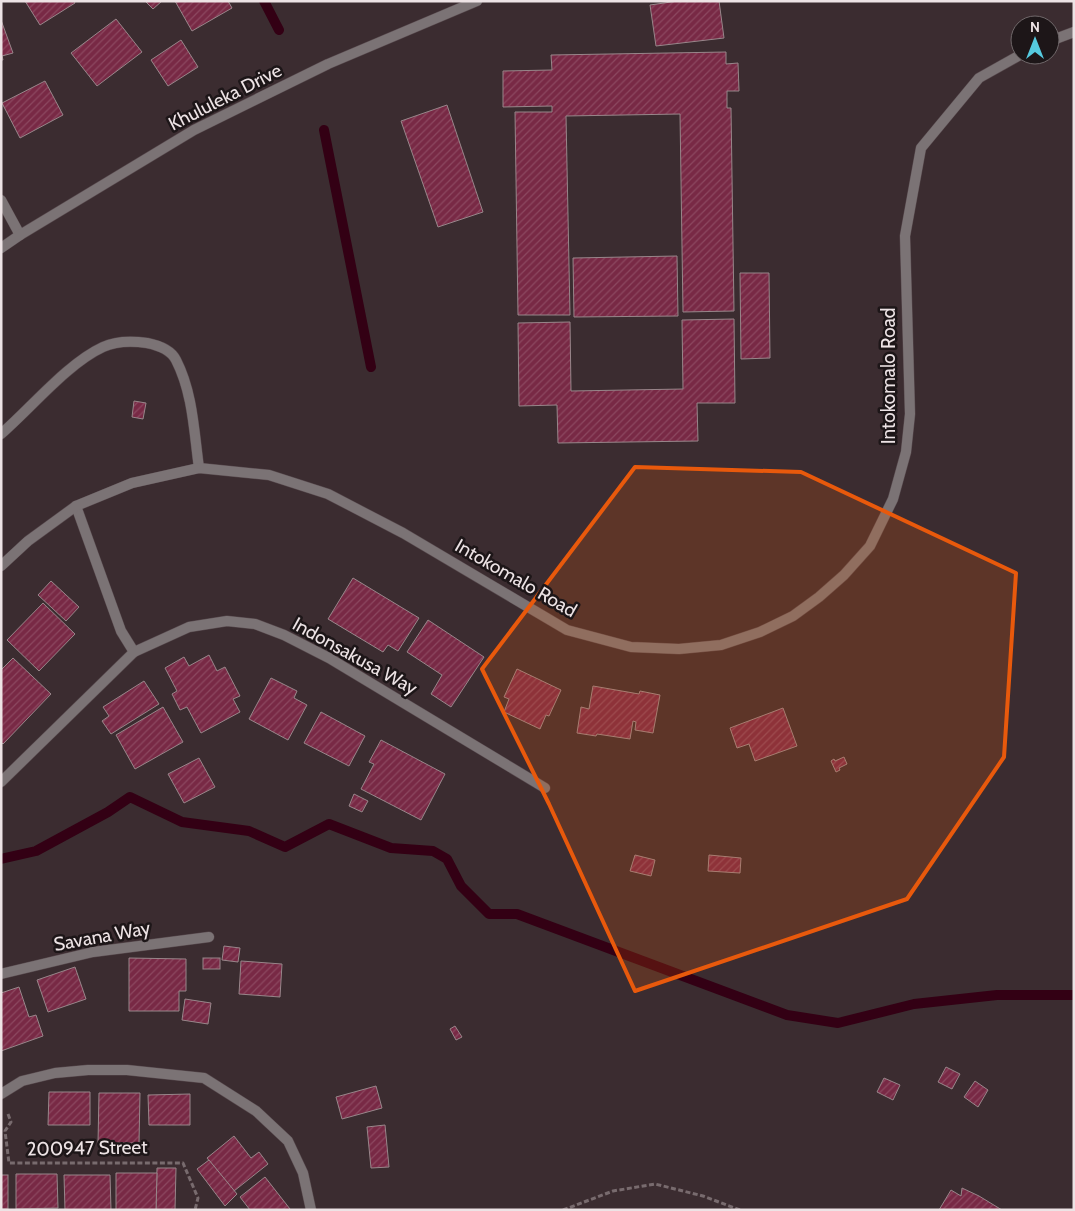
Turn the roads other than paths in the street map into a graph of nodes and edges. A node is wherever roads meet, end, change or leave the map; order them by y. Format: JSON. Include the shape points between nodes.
{"nodes":[{"id":1,"x":477,"y":1,"type":"edge"},
{"id":2,"x":1074,"y":32,"type":"edge"},
{"id":3,"x":1060,"y":37,"type":"edge"},
{"id":4,"x":1010,"y":60,"type":"edge"},
{"id":5,"x":1,"y":200,"type":"edge"},
{"id":6,"x":20,"y":235,"type":"junction"},
{"id":7,"x":1,"y":248,"type":"edge"},
{"id":8,"x":1,"y":434,"type":"edge"},
{"id":9,"x":198,"y":468,"type":"junction"},
{"id":10,"x":76,"y":506,"type":"junction"},
{"id":11,"x":1,"y":566,"type":"edge"},
{"id":12,"x":134,"y":652,"type":"junction"},
{"id":13,"x":1,"y":782,"type":"edge"},
{"id":14,"x":545,"y":788,"type":"dead end"},
{"id":15,"x":209,"y":937,"type":"dead end"},
{"id":16,"x":1,"y":974,"type":"edge"},
{"id":17,"x":1,"y":1094,"type":"edge"},
{"id":18,"x":311,"y":1210,"type":"edge"}],
"edges":[{"from":1,"to":6,"type":"street","name":"Khululeka Drive","via":[[328,64],[194,130]]},
{"from":2,"to":3,"type":"street"},
{"from":4,"to":9,"type":"street","name":"Intokomalo Road","via":[[979,78],[921,148],[905,236],[910,414],[906,452],[893,499],[870,546],[844,575],[792,616],[760,632],[721,645],[679,649],[631,647],[567,630],[403,533],[328,494],[269,475]]},
{"from":5,"to":6,"type":"street"},
{"from":6,"to":7,"type":"street","name":"Khululeka Drive"},
{"from":8,"to":9,"type":"street","via":[[78,363],[103,346],[132,341],[158,345],[175,358],[185,382]]},
{"from":9,"to":10,"type":"street","name":"Intokomalo Road","via":[[132,483]]},
{"from":10,"to":11,"type":"street","name":"Intokomalo Road","via":[[28,541]]},
{"from":10,"to":12,"type":"street","via":[[121,631]]},
{"from":12,"to":13,"type":"street","name":"Indonsakusa Way"},
{"from":12,"to":14,"type":"street","name":"Indonsakusa Way","via":[[189,627],[227,621],[255,624],[329,658]]},
{"from":15,"to":16,"type":"street","name":"Savana Way","via":[[93,952]]},
{"from":17,"to":18,"type":"street","via":[[22,1080],[88,1070],[128,1070],[204,1078],[256,1111],[288,1141],[303,1173]]}]}
